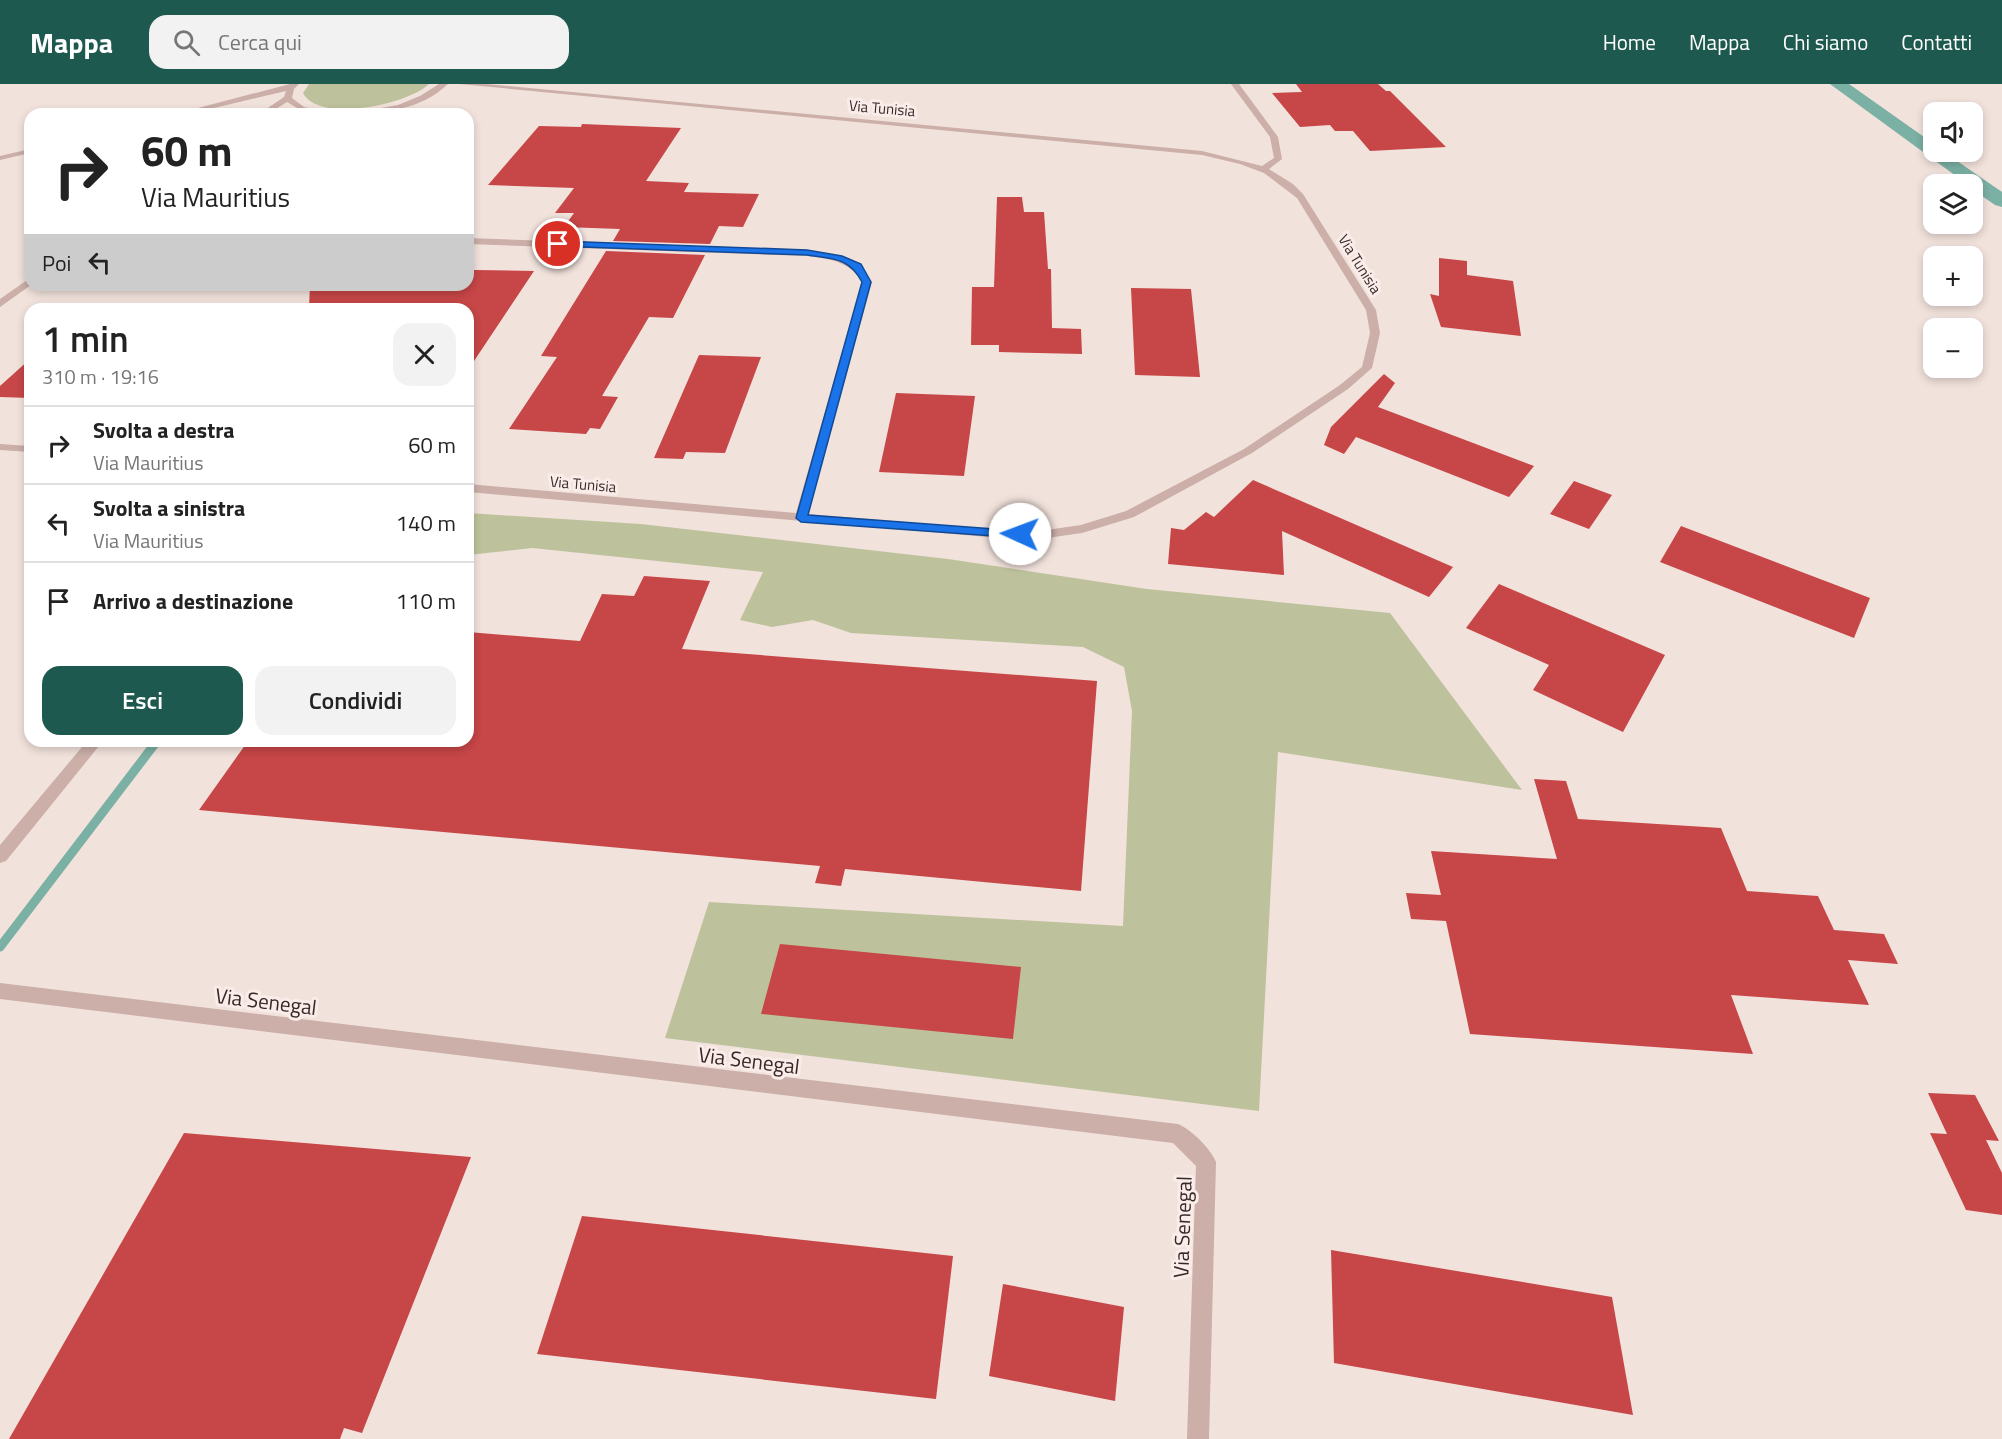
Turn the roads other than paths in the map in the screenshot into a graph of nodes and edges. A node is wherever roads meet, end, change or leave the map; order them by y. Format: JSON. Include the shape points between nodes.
{"nodes":[{"id":1,"x":444,"y":84,"type":"edge"},
{"id":2,"x":463,"y":84,"type":"edge"},
{"id":3,"x":1235,"y":84,"type":"edge"},
{"id":4,"x":291,"y":90,"type":"edge"},
{"id":5,"x":207,"y":108,"type":"edge"},
{"id":6,"x":269,"y":108,"type":"edge"},
{"id":7,"x":300,"y":108,"type":"edge"},
{"id":8,"x":394,"y":108,"type":"edge"},
{"id":9,"x":24,"y":152,"type":"edge"},
{"id":10,"x":0,"y":158,"type":"edge"},
{"id":11,"x":1265,"y":168,"type":"junction"},
{"id":12,"x":474,"y":241,"type":"edge"},
{"id":13,"x":24,"y":286,"type":"edge"},
{"id":14,"x":0,"y":304,"type":"edge"},
{"id":15,"x":0,"y":447,"type":"edge"},
{"id":16,"x":24,"y":449,"type":"edge"},
{"id":17,"x":474,"y":490,"type":"edge"},
{"id":18,"x":801,"y":518,"type":"junction"},
{"id":19,"x":91,"y":747,"type":"edge"},
{"id":20,"x":0,"y":856,"type":"edge"},
{"id":21,"x":0,"y":992,"type":"edge"},
{"id":22,"x":1198,"y":1439,"type":"edge"}],
"edges":[{"from":1,"to":8,"type":"street","via":[[432,94]]},
{"from":2,"to":11,"type":"street","name":"Via Tunisia","via":[[1202,153]]},
{"from":3,"to":11,"type":"street","via":[[1274,137],[1278,159]]},
{"from":4,"to":5,"type":"street"},
{"from":4,"to":6,"type":"street"},
{"from":4,"to":7,"type":"street","via":[[293,105]]},
{"from":9,"to":10,"type":"street"},
{"from":11,"to":18,"type":"street","name":"Via Tunisia","via":[[1287,181],[1300,196],[1371,310],[1375,333],[1367,368],[1344,387],[1248,451],[1130,514],[1082,529],[1040,535],[999,534]]},
{"from":12,"to":18,"type":"street","via":[[807,253],[858,266],[867,282]]},
{"from":13,"to":14,"type":"street"},
{"from":15,"to":16,"type":"street"},
{"from":17,"to":18,"type":"street","name":"Via Tunisia"},
{"from":19,"to":20,"type":"street"},
{"from":21,"to":22,"type":"street","name":"Via Senegal","via":[[1178,1134],[1206,1162]]}]}
